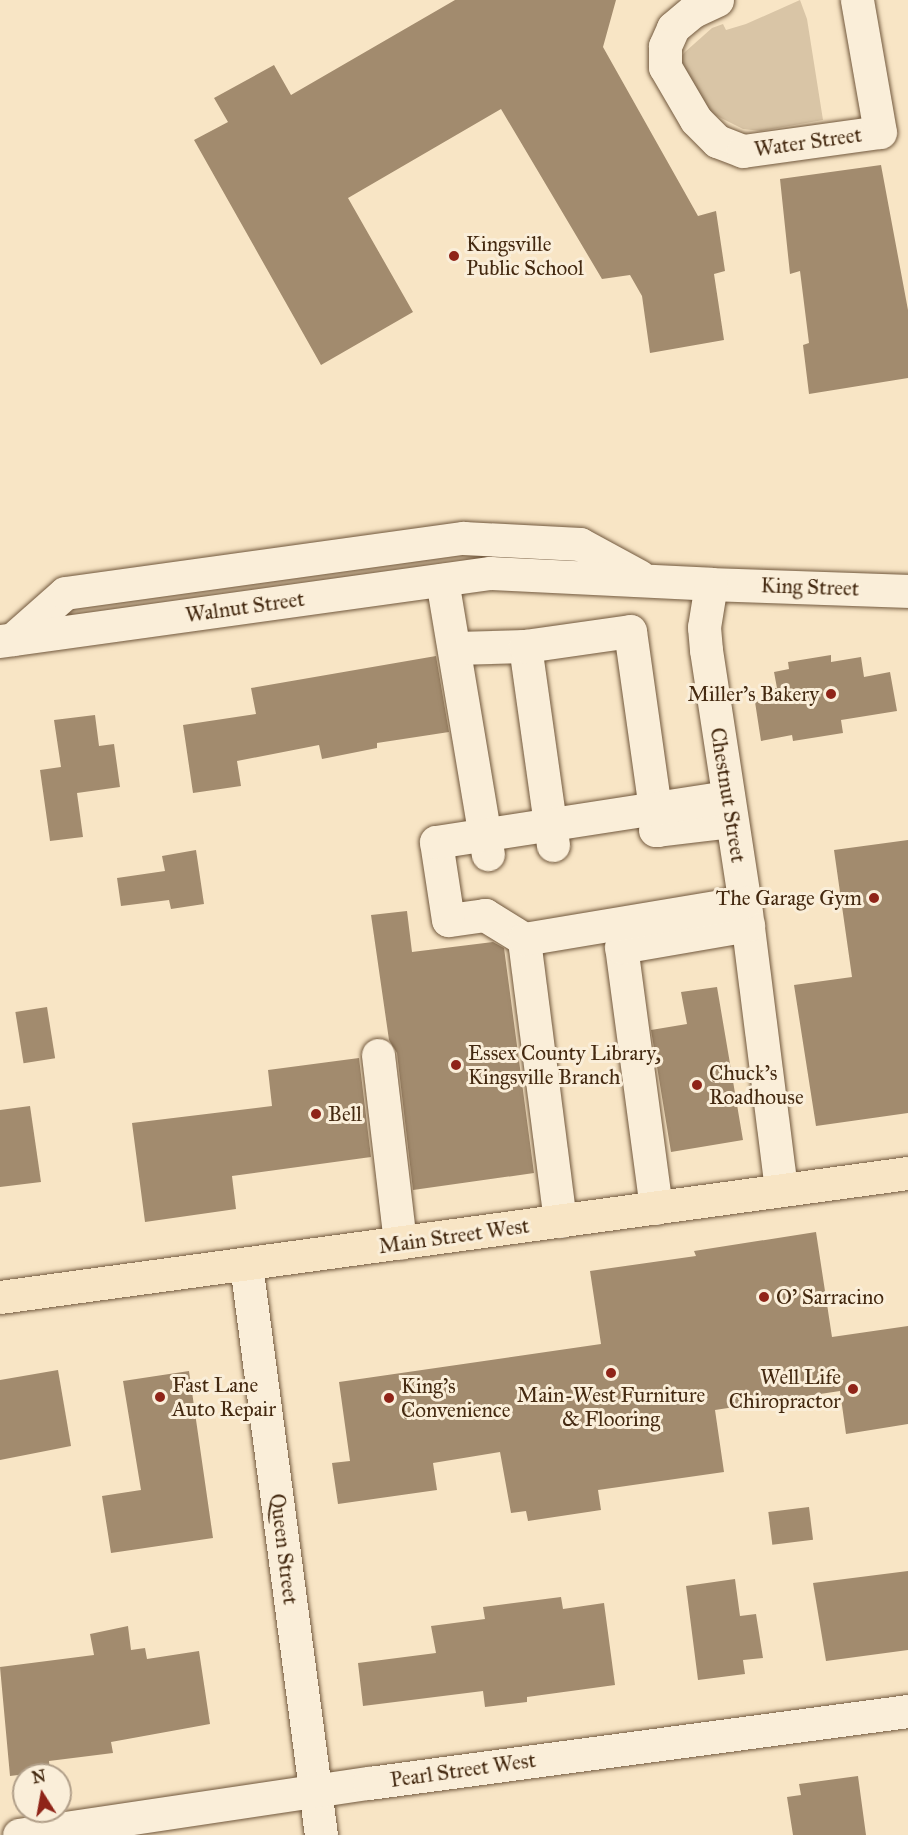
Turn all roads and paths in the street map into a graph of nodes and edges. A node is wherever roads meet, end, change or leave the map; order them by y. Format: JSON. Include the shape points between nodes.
{"nodes":[{"id":1,"x":717,"y":0,"type":"edge"},
{"id":2,"x":857,"y":0,"type":"edge"},
{"id":3,"x":442,"y":579,"type":"junction"},
{"id":4,"x":645,"y":579,"type":"junction"},
{"id":5,"x":711,"y":584,"type":"junction"},
{"id":6,"x":908,"y":591,"type":"edge"},
{"id":7,"x":7,"y":640,"type":"edge"},
{"id":8,"x":525,"y":646,"type":"junction"},
{"id":9,"x":454,"y":648,"type":"junction"},
{"id":10,"x":729,"y":809,"type":"junction"},
{"id":11,"x":656,"y":819,"type":"junction"},
{"id":12,"x":552,"y":835,"type":"junction"},
{"id":13,"x":487,"y":844,"type":"junction"},
{"id":14,"x":746,"y":914,"type":"junction"},
{"id":15,"x":524,"y":939,"type":"junction"},
{"id":16,"x":378,"y":1055,"type":"dead end"},
{"id":17,"x":908,"y":1173,"type":"edge"},
{"id":18,"x":782,"y":1190,"type":"junction"},
{"id":19,"x":656,"y":1208,"type":"junction"},
{"id":20,"x":560,"y":1221,"type":"junction"},
{"id":21,"x":400,"y":1243,"type":"junction"},
{"id":22,"x":246,"y":1264,"type":"junction"},
{"id":23,"x":0,"y":1297,"type":"edge"},
{"id":24,"x":908,"y":1711,"type":"edge"},
{"id":25,"x":316,"y":1791,"type":"junction"},
{"id":26,"x":20,"y":1835,"type":"edge"},
{"id":27,"x":321,"y":1835,"type":"edge"}],
"edges":[{"from":1,"to":2,"type":"street","name":"Water Street","via":[[693,10],[673,28],[665,46],[665,67],[696,120],[717,141],[743,151],[880,132]]},
{"from":3,"to":4,"type":"street","name":"Walnut Street","via":[[490,573]]},
{"from":3,"to":7,"type":"street","name":"Walnut Street"},
{"from":3,"to":9,"type":"street"},
{"from":4,"to":5,"type":"street"},
{"from":4,"to":7,"type":"street","via":[[580,544],[463,538],[65,593]]},
{"from":5,"to":6,"type":"street","name":"King Street"},
{"from":5,"to":10,"type":"street","name":"Chestnut Street","via":[[704,627]]},
{"from":8,"to":9,"type":"street"},
{"from":8,"to":11,"type":"street","via":[[630,631]]},
{"from":8,"to":12,"type":"street"},
{"from":9,"to":13,"type":"street"},
{"from":10,"to":11,"type":"street"},
{"from":10,"to":14,"type":"street","name":"Chestnut Street"},
{"from":11,"to":12,"type":"street"},
{"from":12,"to":13,"type":"street"},
{"from":13,"to":15,"type":"street","via":[[439,861],[448,920],[485,915]]},
{"from":14,"to":15,"type":"street"},
{"from":14,"to":18,"type":"street","name":"Chestnut Street"},
{"from":14,"to":19,"type":"street","via":[[621,947]]},
{"from":15,"to":20,"type":"street"},
{"from":16,"to":21,"type":"street"},
{"from":17,"to":18,"type":"main road","name":"Main Street West"},
{"from":18,"to":19,"type":"main road","name":"Main Street West"},
{"from":19,"to":20,"type":"main road","name":"Main Street West"},
{"from":20,"to":21,"type":"main road","name":"Main Street West"},
{"from":21,"to":22,"type":"main road","name":"Main Street West"},
{"from":22,"to":23,"type":"main road","name":"Main Street West"},
{"from":22,"to":25,"type":"street","name":"Queen Street"},
{"from":24,"to":25,"type":"street","name":"Pearl Street West"},
{"from":25,"to":26,"type":"street","name":"Pearl Street West"},
{"from":25,"to":27,"type":"street","name":"Queen Street"}]}
